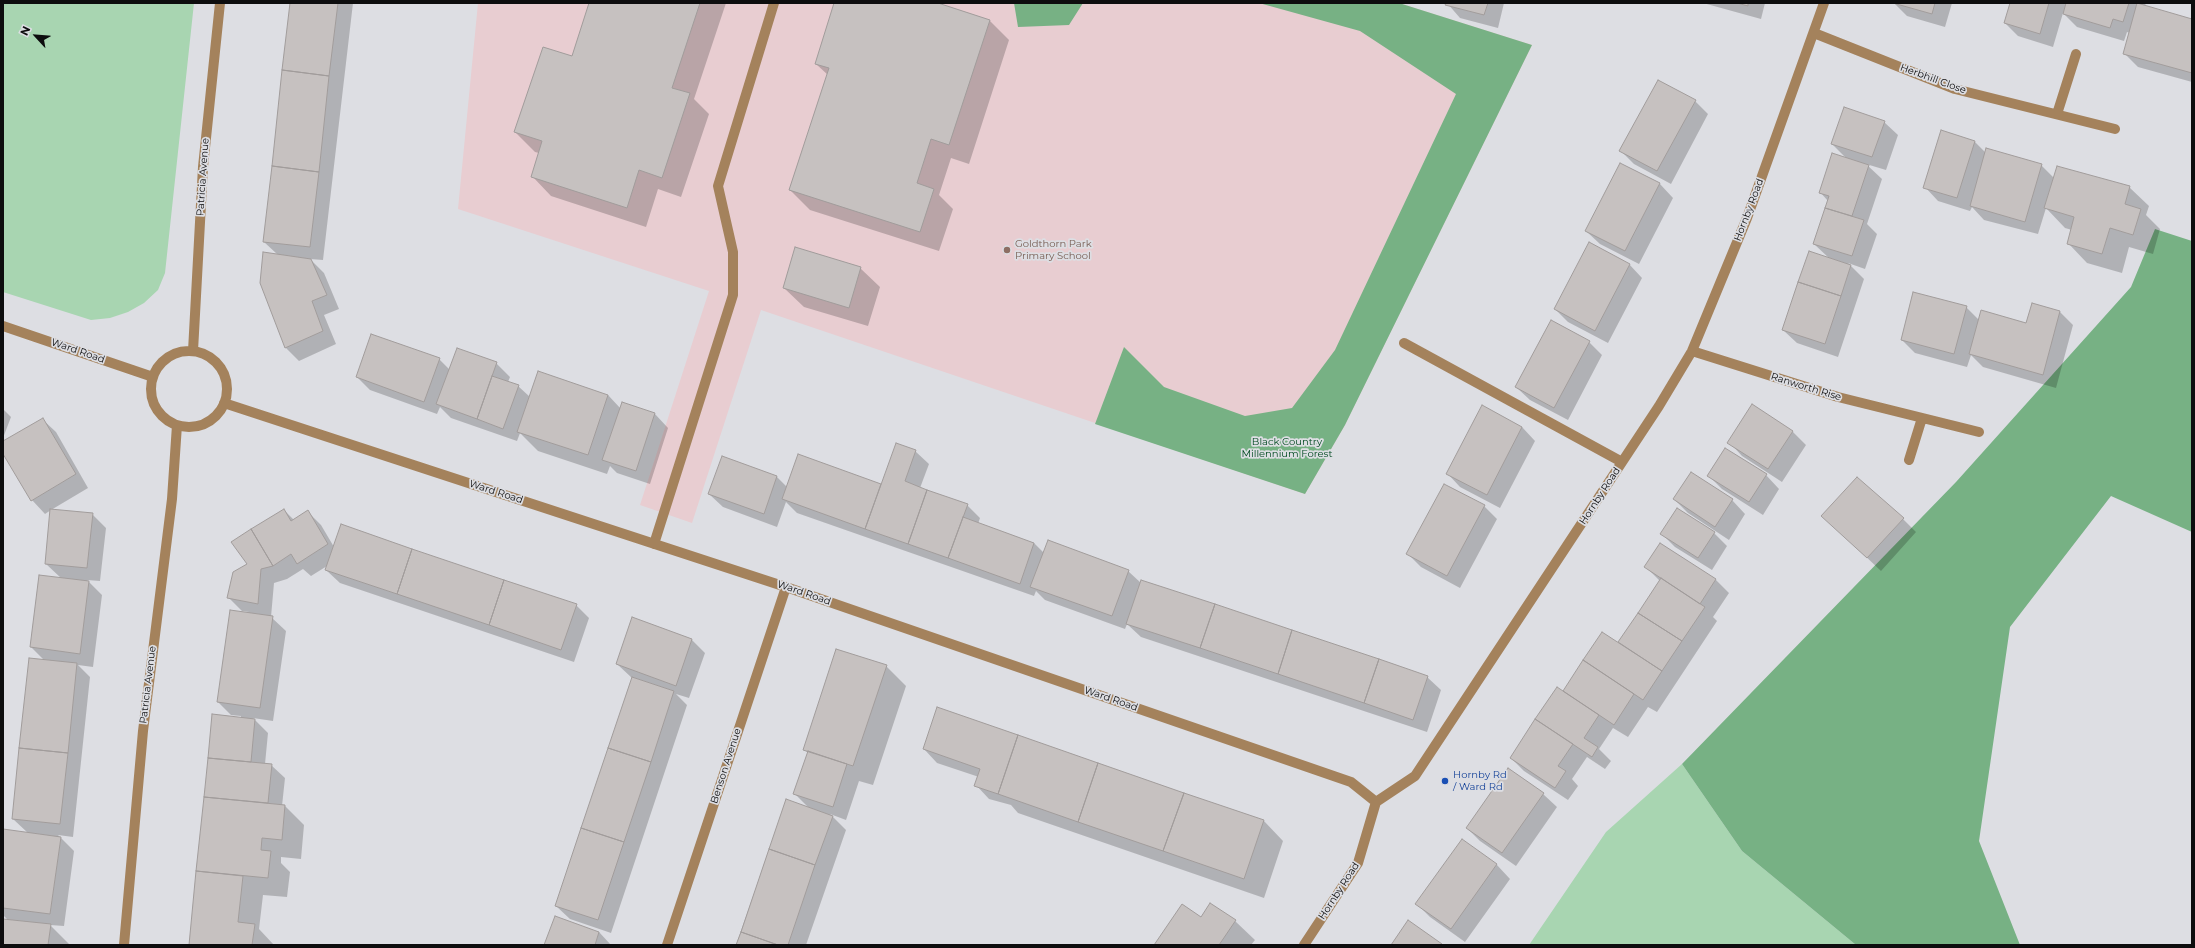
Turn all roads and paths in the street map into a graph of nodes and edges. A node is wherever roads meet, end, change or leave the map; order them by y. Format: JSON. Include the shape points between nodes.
{"nodes":[{"id":1,"x":220,"y":3,"type":"edge"},
{"id":2,"x":774,"y":3,"type":"edge"},
{"id":3,"x":1824,"y":3,"type":"edge"},
{"id":4,"x":1814,"y":33,"type":"junction"},
{"id":5,"x":2076,"y":54,"type":"dead end"},
{"id":6,"x":2057,"y":114,"type":"junction"},
{"id":7,"x":2115,"y":130,"type":"dead end"},
{"id":8,"x":3,"y":326,"type":"edge"},
{"id":9,"x":1404,"y":343,"type":"dead end"},
{"id":10,"x":193,"y":351,"type":"junction"},
{"id":11,"x":1692,"y":351,"type":"junction"},
{"id":12,"x":153,"y":377,"type":"junction"},
{"id":13,"x":224,"y":403,"type":"junction"},
{"id":14,"x":1922,"y":418,"type":"junction"},
{"id":15,"x":177,"y":425,"type":"junction"},
{"id":16,"x":1979,"y":432,"type":"dead end"},
{"id":17,"x":1909,"y":460,"type":"dead end"},
{"id":18,"x":1622,"y":462,"type":"junction"},
{"id":19,"x":654,"y":544,"type":"junction"},
{"id":20,"x":786,"y":587,"type":"junction"},
{"id":21,"x":1376,"y":802,"type":"junction"},
{"id":22,"x":124,"y":945,"type":"edge"},
{"id":23,"x":667,"y":945,"type":"edge"},
{"id":24,"x":1304,"y":945,"type":"edge"}],
"edges":[{"from":1,"to":10,"type":"street","name":"Patricia Avenue","via":[[203,167]]},
{"from":2,"to":19,"type":"street","via":[[718,186],[733,252],[733,295]]},
{"from":3,"to":4,"type":"street","name":"Hornby Road"},
{"from":4,"to":6,"type":"street","name":"Herbhill Close","via":[[1955,89]]},
{"from":4,"to":11,"type":"street","name":"Hornby Road","via":[[1747,218]]},
{"from":5,"to":6,"type":"street"},
{"from":6,"to":7,"type":"street","name":"Herbhill Close"},
{"from":8,"to":12,"type":"street","name":"Ward Road"},
{"from":9,"to":18,"type":"street"},
{"from":10,"to":12,"type":"street","via":[[172,354],[160,364]]},
{"from":10,"to":13,"type":"street","via":[[210,357],[220,366],[227,390]]},
{"from":11,"to":14,"type":"street","name":"Ranworth Rise","via":[[1838,397]]},
{"from":11,"to":18,"type":"street","name":"Hornby Road"},
{"from":12,"to":15,"type":"street","via":[[152,399],[158,411]]},
{"from":13,"to":15,"type":"street","via":[[209,421],[197,426]]},
{"from":13,"to":19,"type":"street","name":"Ward Road"},
{"from":14,"to":16,"type":"street","name":"Ranworth Rise"},
{"from":14,"to":17,"type":"street"},
{"from":15,"to":22,"type":"street","name":"Patricia Avenue","via":[[172,499],[142,731]]},
{"from":18,"to":21,"type":"street","name":"Hornby Road","via":[[1415,776]]},
{"from":19,"to":20,"type":"street","name":"Ward Road"},
{"from":20,"to":21,"type":"street","name":"Ward Road","via":[[1351,782]]},
{"from":20,"to":23,"type":"street","name":"Benson Avenue"},
{"from":21,"to":24,"type":"street","name":"Hornby Road","via":[[1358,863]]}]}
